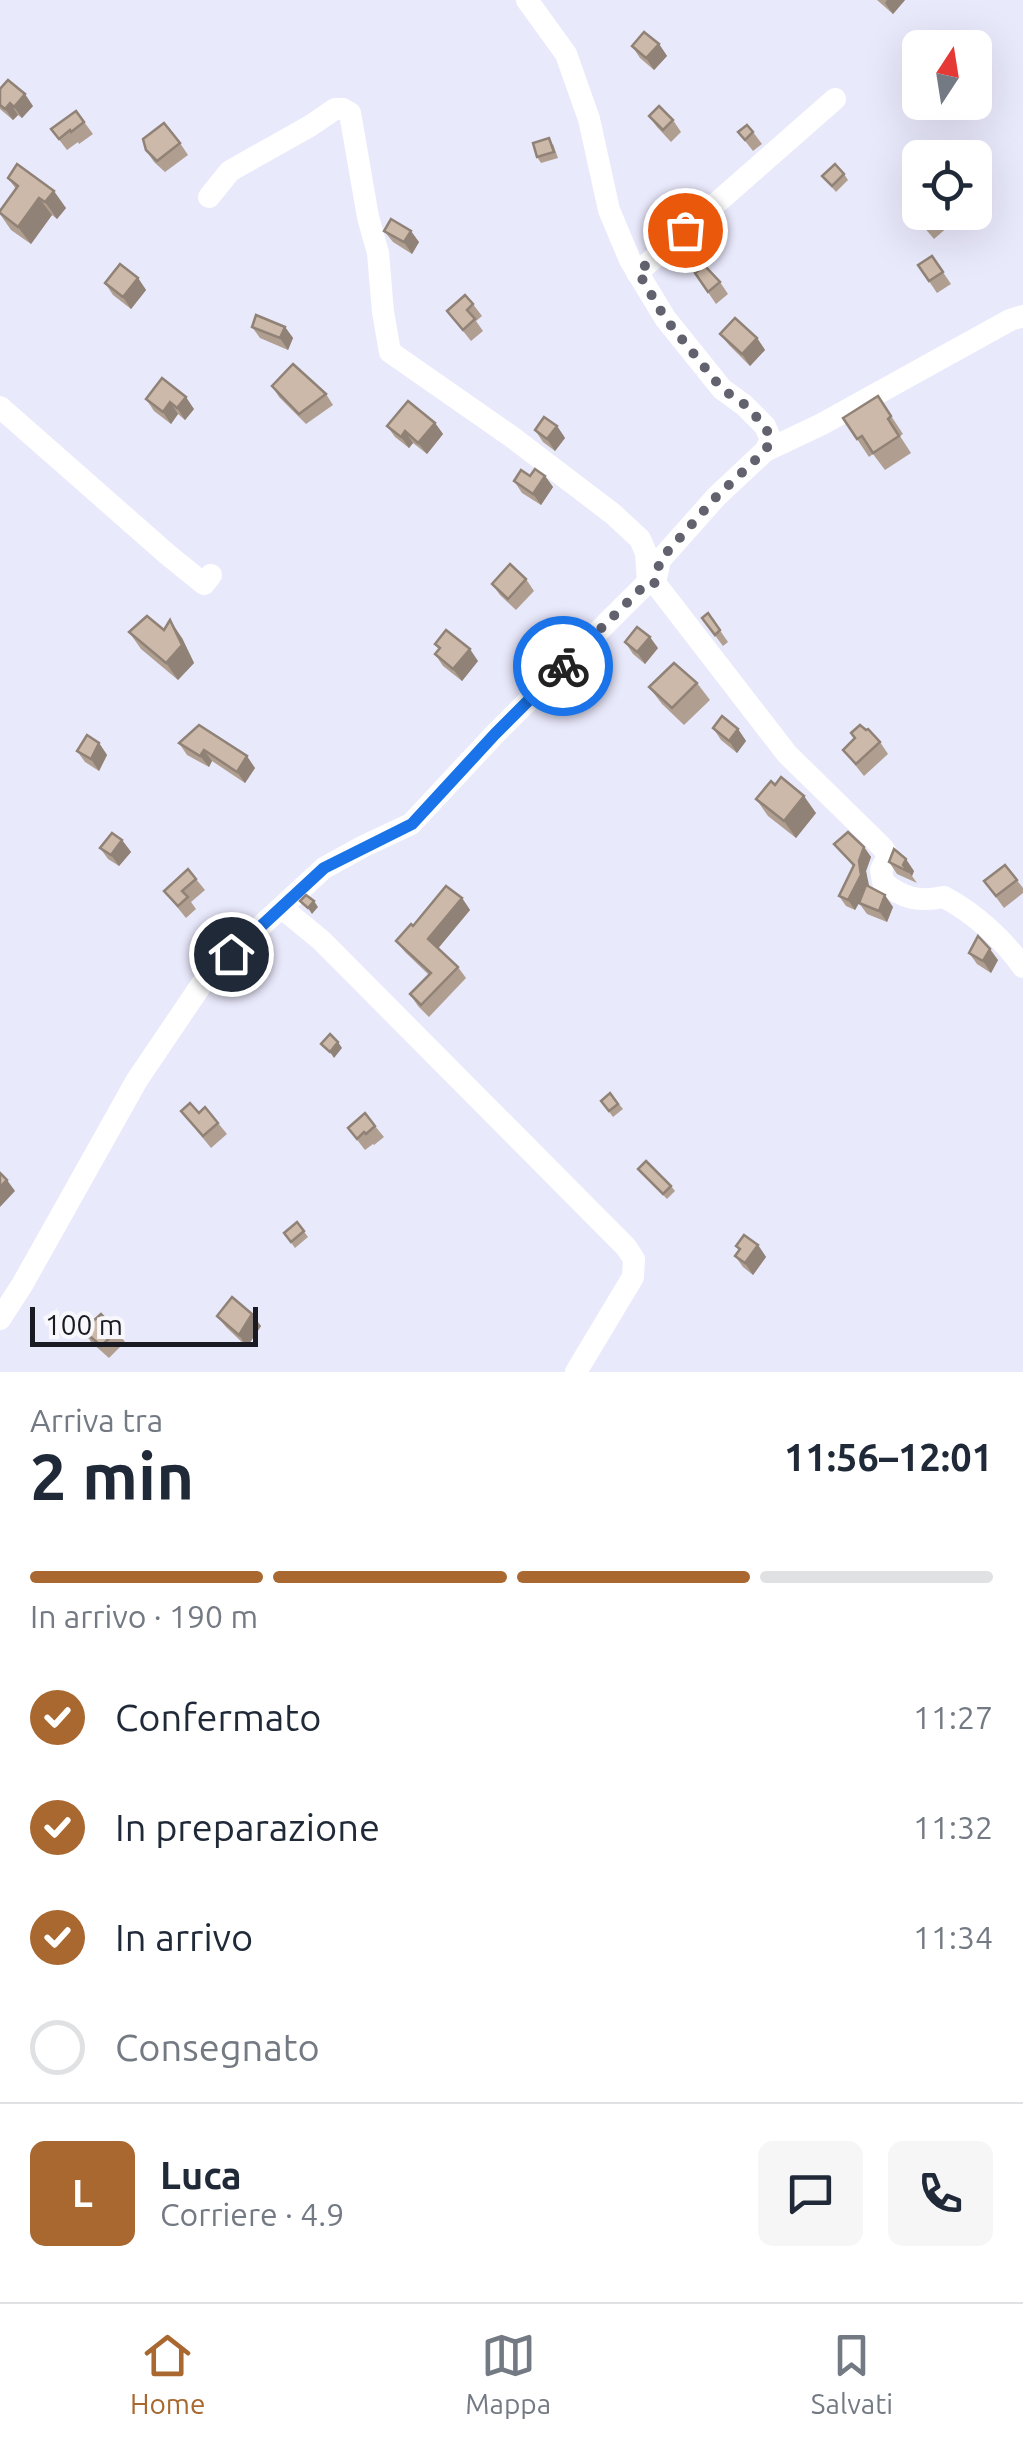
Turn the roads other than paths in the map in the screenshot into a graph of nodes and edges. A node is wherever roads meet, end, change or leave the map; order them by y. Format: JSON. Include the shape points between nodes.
{"nodes":[{"id":1,"x":527,"y":0,"type":"edge"},
{"id":2,"x":835,"y":99,"type":"dead end"},
{"id":3,"x":208,"y":197,"type":"dead end"},
{"id":4,"x":638,"y":272,"type":"junction"},
{"id":5,"x":1023,"y":316,"type":"edge"},
{"id":6,"x":0,"y":407,"type":"edge"},
{"id":7,"x":765,"y":451,"type":"junction"},
{"id":8,"x":212,"y":575,"type":"dead end"},
{"id":9,"x":652,"y":582,"type":"junction"},
{"id":10,"x":282,"y":908,"type":"junction"},
{"id":11,"x":1023,"y":966,"type":"edge"},
{"id":12,"x":0,"y":1320,"type":"edge"},
{"id":13,"x":576,"y":1372,"type":"edge"}],
"edges":[{"from":1,"to":4,"type":"street","via":[[566,54],[609,210]]},
{"from":2,"to":4,"type":"street"},
{"from":3,"to":9,"type":"street","via":[[230,171],[335,108],[350,112],[390,352],[613,514],[640,539]]},
{"from":4,"to":7,"type":"street","via":[[722,389],[765,426],[771,440]]},
{"from":5,"to":7,"type":"street"},
{"from":6,"to":8,"type":"street","via":[[197,579],[204,584]]},
{"from":7,"to":9,"type":"street","via":[[660,560]]},
{"from":9,"to":10,"type":"street","via":[[412,824],[324,868]]},
{"from":9,"to":11,"type":"street","via":[[787,754],[884,848],[883,882],[904,898],[955,902]]},
{"from":10,"to":12,"type":"street","via":[[208,975],[137,1080]]},
{"from":10,"to":13,"type":"street","via":[[626,1246],[633,1277]]}]}
